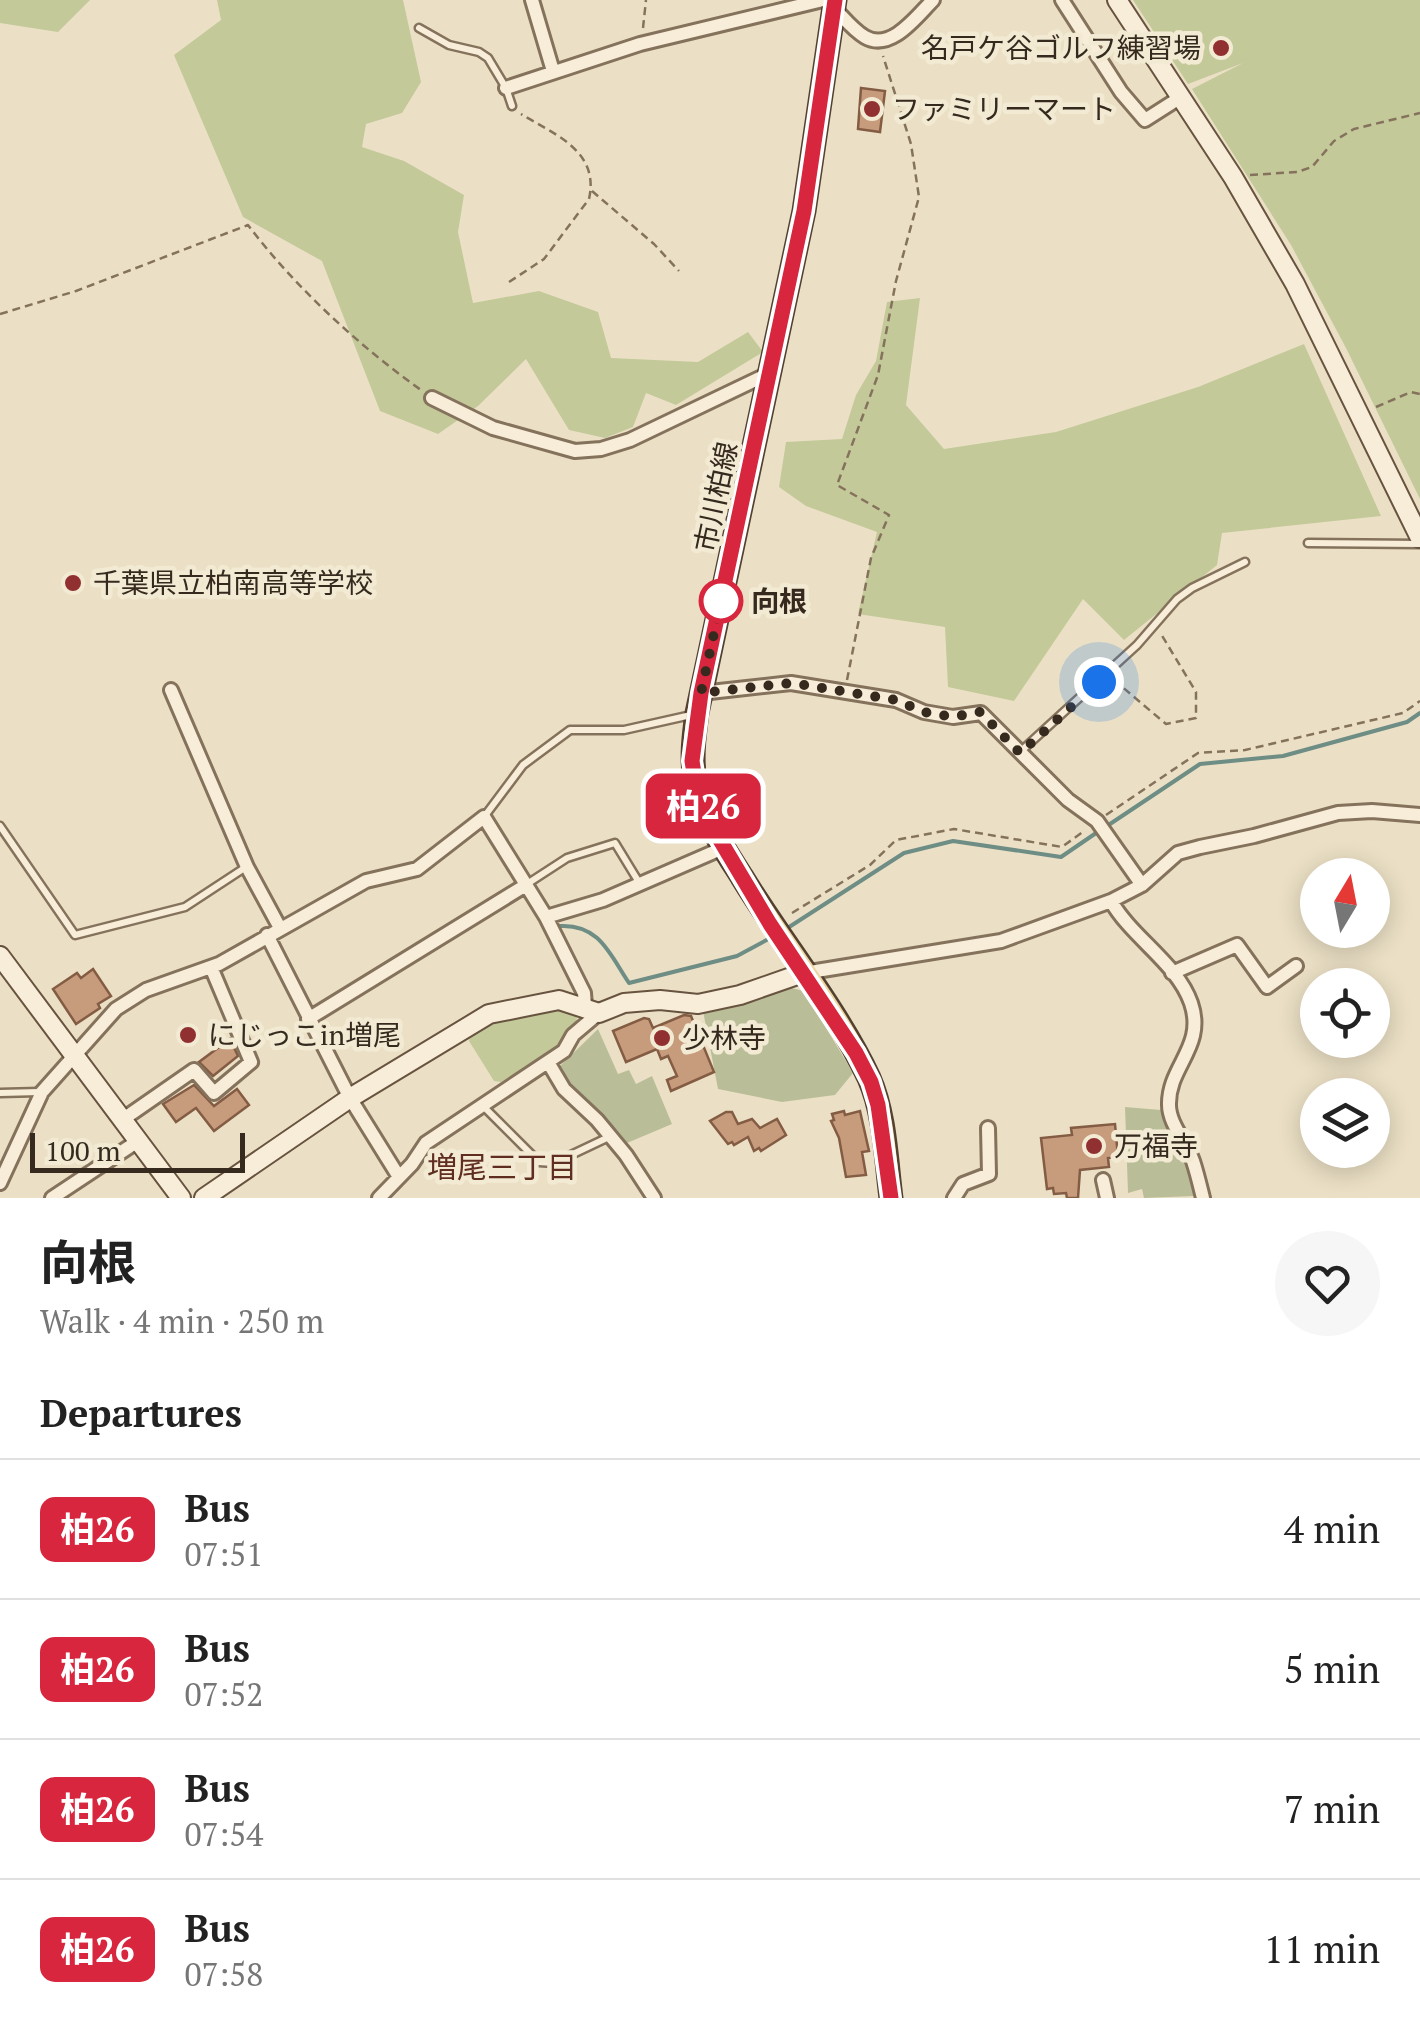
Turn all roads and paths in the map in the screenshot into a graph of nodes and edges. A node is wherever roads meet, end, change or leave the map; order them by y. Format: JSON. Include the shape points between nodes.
{"nodes":[{"id":1,"x":532,"y":0,"type":"edge"},
{"id":2,"x":646,"y":0,"type":"edge"},
{"id":3,"x":933,"y":0,"type":"edge"},
{"id":4,"x":1062,"y":0,"type":"edge"},
{"id":5,"x":1117,"y":0,"type":"edge"},
{"id":6,"x":830,"y":3,"type":"edge"},
{"id":7,"x":420,"y":28,"type":"dead end"},
{"id":8,"x":878,"y":40,"type":"junction"},
{"id":9,"x":640,"y":44,"type":"junction"},
{"id":10,"x":554,"y":71,"type":"junction"},
{"id":11,"x":506,"y":88,"type":"junction"},
{"id":12,"x":1181,"y":98,"type":"junction"},
{"id":13,"x":512,"y":106,"type":"joint"},
{"id":14,"x":1420,"y":113,"type":"edge"},
{"id":15,"x":1232,"y":177,"type":"junction"},
{"id":16,"x":591,"y":190,"type":"junction"},
{"id":17,"x":679,"y":271,"type":"dead end"},
{"id":18,"x":508,"y":282,"type":"dead end"},
{"id":19,"x":0,"y":314,"type":"edge"},
{"id":20,"x":770,"y":373,"type":"junction"},
{"id":21,"x":1420,"y":394,"type":"edge"},
{"id":22,"x":432,"y":398,"type":"joint"},
{"id":23,"x":1362,"y":414,"type":"junction"},
{"id":24,"x":1420,"y":541,"type":"edge"},
{"id":25,"x":1308,"y":542,"type":"dead end"},
{"id":26,"x":1244,"y":562,"type":"dead end"},
{"id":27,"x":1156,"y":624,"type":"junction"},
{"id":28,"x":1107,"y":674,"type":"junction"},
{"id":29,"x":171,"y":690,"type":"dead end"},
{"id":30,"x":845,"y":690,"type":"junction"},
{"id":31,"x":1420,"y":701,"type":"edge"},
{"id":32,"x":699,"y":703,"type":"junction"},
{"id":33,"x":1020,"y":753,"type":"junction"},
{"id":34,"x":1420,"y":816,"type":"edge"},
{"id":35,"x":484,"y":817,"type":"junction"},
{"id":36,"x":1097,"y":821,"type":"junction"},
{"id":37,"x":0,"y":826,"type":"edge"},
{"id":38,"x":723,"y":848,"type":"junction"},
{"id":39,"x":246,"y":867,"type":"junction"},
{"id":40,"x":640,"y":884,"type":"junction"},
{"id":41,"x":1142,"y":884,"type":"junction"},
{"id":42,"x":526,"y":885,"type":"junction"},
{"id":43,"x":1111,"y":901,"type":"junction"},
{"id":44,"x":792,"y":913,"type":"dead end"},
{"id":45,"x":546,"y":917,"type":"junction"},
{"id":46,"x":273,"y":932,"type":"junction"},
{"id":47,"x":0,"y":956,"type":"edge"},
{"id":48,"x":1296,"y":966,"type":"dead end"},
{"id":49,"x":211,"y":967,"type":"junction"},
{"id":50,"x":804,"y":973,"type":"junction"},
{"id":51,"x":1172,"y":973,"type":"junction"},
{"id":52,"x":592,"y":1009,"type":"junction"},
{"id":53,"x":308,"y":1019,"type":"junction"},
{"id":54,"x":73,"y":1054,"type":"junction"},
{"id":55,"x":548,"y":1062,"type":"junction"},
{"id":56,"x":42,"y":1092,"type":"junction"},
{"id":57,"x":0,"y":1093,"type":"edge"},
{"id":58,"x":350,"y":1098,"type":"junction"},
{"id":59,"x":483,"y":1106,"type":"junction"},
{"id":60,"x":122,"y":1120,"type":"junction"},
{"id":61,"x":988,"y":1128,"type":"dead end"},
{"id":62,"x":611,"y":1136,"type":"junction"},
{"id":63,"x":138,"y":1141,"type":"junction"},
{"id":64,"x":399,"y":1177,"type":"junction"},
{"id":65,"x":1102,"y":1180,"type":"dead end"},
{"id":66,"x":0,"y":1183,"type":"edge"},
{"id":67,"x":52,"y":1198,"type":"edge"},
{"id":68,"x":181,"y":1198,"type":"edge"},
{"id":69,"x":204,"y":1198,"type":"edge"},
{"id":70,"x":378,"y":1198,"type":"edge"},
{"id":71,"x":654,"y":1198,"type":"edge"},
{"id":72,"x":891,"y":1198,"type":"edge"},
{"id":73,"x":954,"y":1198,"type":"edge"},
{"id":74,"x":1106,"y":1198,"type":"edge"},
{"id":75,"x":1203,"y":1198,"type":"edge"}],
"edges":[{"from":1,"to":10,"type":"street"},
{"from":2,"to":9,"type":"path"},
{"from":3,"to":8,"type":"street","via":[[893,37]]},
{"from":4,"to":12,"type":"street","via":[[1145,120]]},
{"from":5,"to":12,"type":"street"},
{"from":6,"to":8,"type":"street","via":[[866,38]]},
{"from":6,"to":9,"type":"street"},
{"from":6,"to":20,"type":"main road","name":"市川柏線","via":[[804,211]]},
{"from":7,"to":11,"type":"lane","via":[[449,45],[480,52]]},
{"from":8,"to":30,"type":"path","via":[[911,144],[919,197],[878,375],[838,484],[890,515],[871,558]]},
{"from":9,"to":10,"type":"street"},
{"from":10,"to":11,"type":"street"},
{"from":11,"to":13,"type":"lane"},
{"from":12,"to":15,"type":"street"},
{"from":13,"to":16,"type":"path","via":[[577,148]]},
{"from":14,"to":15,"type":"path","via":[[1354,129],[1312,167]]},
{"from":15,"to":23,"type":"street"},
{"from":16,"to":17,"type":"path"},
{"from":16,"to":18,"type":"path","via":[[544,259]]},
{"from":19,"to":22,"type":"path","via":[[248,225],[362,344]]},
{"from":20,"to":22,"type":"street","via":[[630,440],[575,451],[493,428]]},
{"from":20,"to":32,"type":"main road","name":"市川柏線"},
{"from":21,"to":23,"type":"path","via":[[1404,394]]},
{"from":23,"to":24,"type":"street"},
{"from":24,"to":25,"type":"lane"},
{"from":26,"to":27,"type":"lane","via":[[1192,588]]},
{"from":27,"to":28,"type":"lane"},
{"from":27,"to":28,"type":"path","via":[[1196,692],[1196,718],[1166,724]]},
{"from":28,"to":33,"type":"lane"},
{"from":29,"to":39,"type":"street"},
{"from":30,"to":32,"type":"street","via":[[792,683]]},
{"from":30,"to":33,"type":"street","via":[[953,717],[980,712]]},
{"from":31,"to":36,"type":"path","via":[[1403,713],[1263,746],[1198,752]]},
{"from":32,"to":35,"type":"lane","via":[[624,730],[570,730],[524,765]]},
{"from":32,"to":38,"type":"main road","name":"市川柏線","via":[[692,761]]},
{"from":33,"to":36,"type":"street"},
{"from":34,"to":41,"type":"street","via":[[1338,813],[1178,853]]},
{"from":35,"to":42,"type":"street"},
{"from":35,"to":46,"type":"street","via":[[418,869],[366,881]]},
{"from":36,"to":41,"type":"street"},
{"from":36,"to":44,"type":"path","via":[[1062,847],[954,829],[896,840],[870,865]]},
{"from":37,"to":39,"type":"lane","via":[[74,935],[185,906]]},
{"from":38,"to":40,"type":"street"},
{"from":38,"to":50,"type":"main road","name":"市川柏線"},
{"from":39,"to":46,"type":"street"},
{"from":40,"to":42,"type":"lane","via":[[615,843],[566,858]]},
{"from":40,"to":45,"type":"street"},
{"from":41,"to":43,"type":"street"},
{"from":42,"to":45,"type":"street"},
{"from":42,"to":53,"type":"street"},
{"from":43,"to":50,"type":"street","via":[[1001,942]]},
{"from":43,"to":51,"type":"street"},
{"from":45,"to":52,"type":"street"},
{"from":46,"to":49,"type":"street"},
{"from":46,"to":53,"type":"street"},
{"from":47,"to":54,"type":"street"},
{"from":48,"to":51,"type":"street","via":[[1267,986],[1237,945]]},
{"from":49,"to":54,"type":"street","via":[[131,998]]},
{"from":49,"to":60,"type":"street","via":[[252,1062],[214,1093],[194,1070]]},
{"from":50,"to":52,"type":"street","via":[[698,1004],[660,1000]]},
{"from":50,"to":72,"type":"main road","name":"市川柏線","via":[[871,1082]]},
{"from":51,"to":75,"type":"street","via":[[1192,1004],[1195,1030],[1171,1088],[1170,1112]]},
{"from":52,"to":55,"type":"street","via":[[564,1051]]},
{"from":52,"to":58,"type":"street","via":[[559,1000],[489,1014]]},
{"from":53,"to":58,"type":"street"},
{"from":54,"to":56,"type":"street"},
{"from":54,"to":60,"type":"street"},
{"from":55,"to":59,"type":"street"},
{"from":55,"to":62,"type":"street","via":[[564,1089]]},
{"from":56,"to":57,"type":"lane"},
{"from":56,"to":66,"type":"street"},
{"from":58,"to":64,"type":"street"},
{"from":58,"to":69,"type":"street"},
{"from":59,"to":62,"type":"lane","via":[[538,1162],[554,1163]]},
{"from":59,"to":64,"type":"street","via":[[426,1142]]},
{"from":60,"to":63,"type":"street"},
{"from":61,"to":73,"type":"street","via":[[989,1174],[963,1184]]},
{"from":62,"to":71,"type":"street"},
{"from":63,"to":67,"type":"street"},
{"from":63,"to":68,"type":"street"},
{"from":64,"to":70,"type":"street"},
{"from":65,"to":74,"type":"street"}]}
